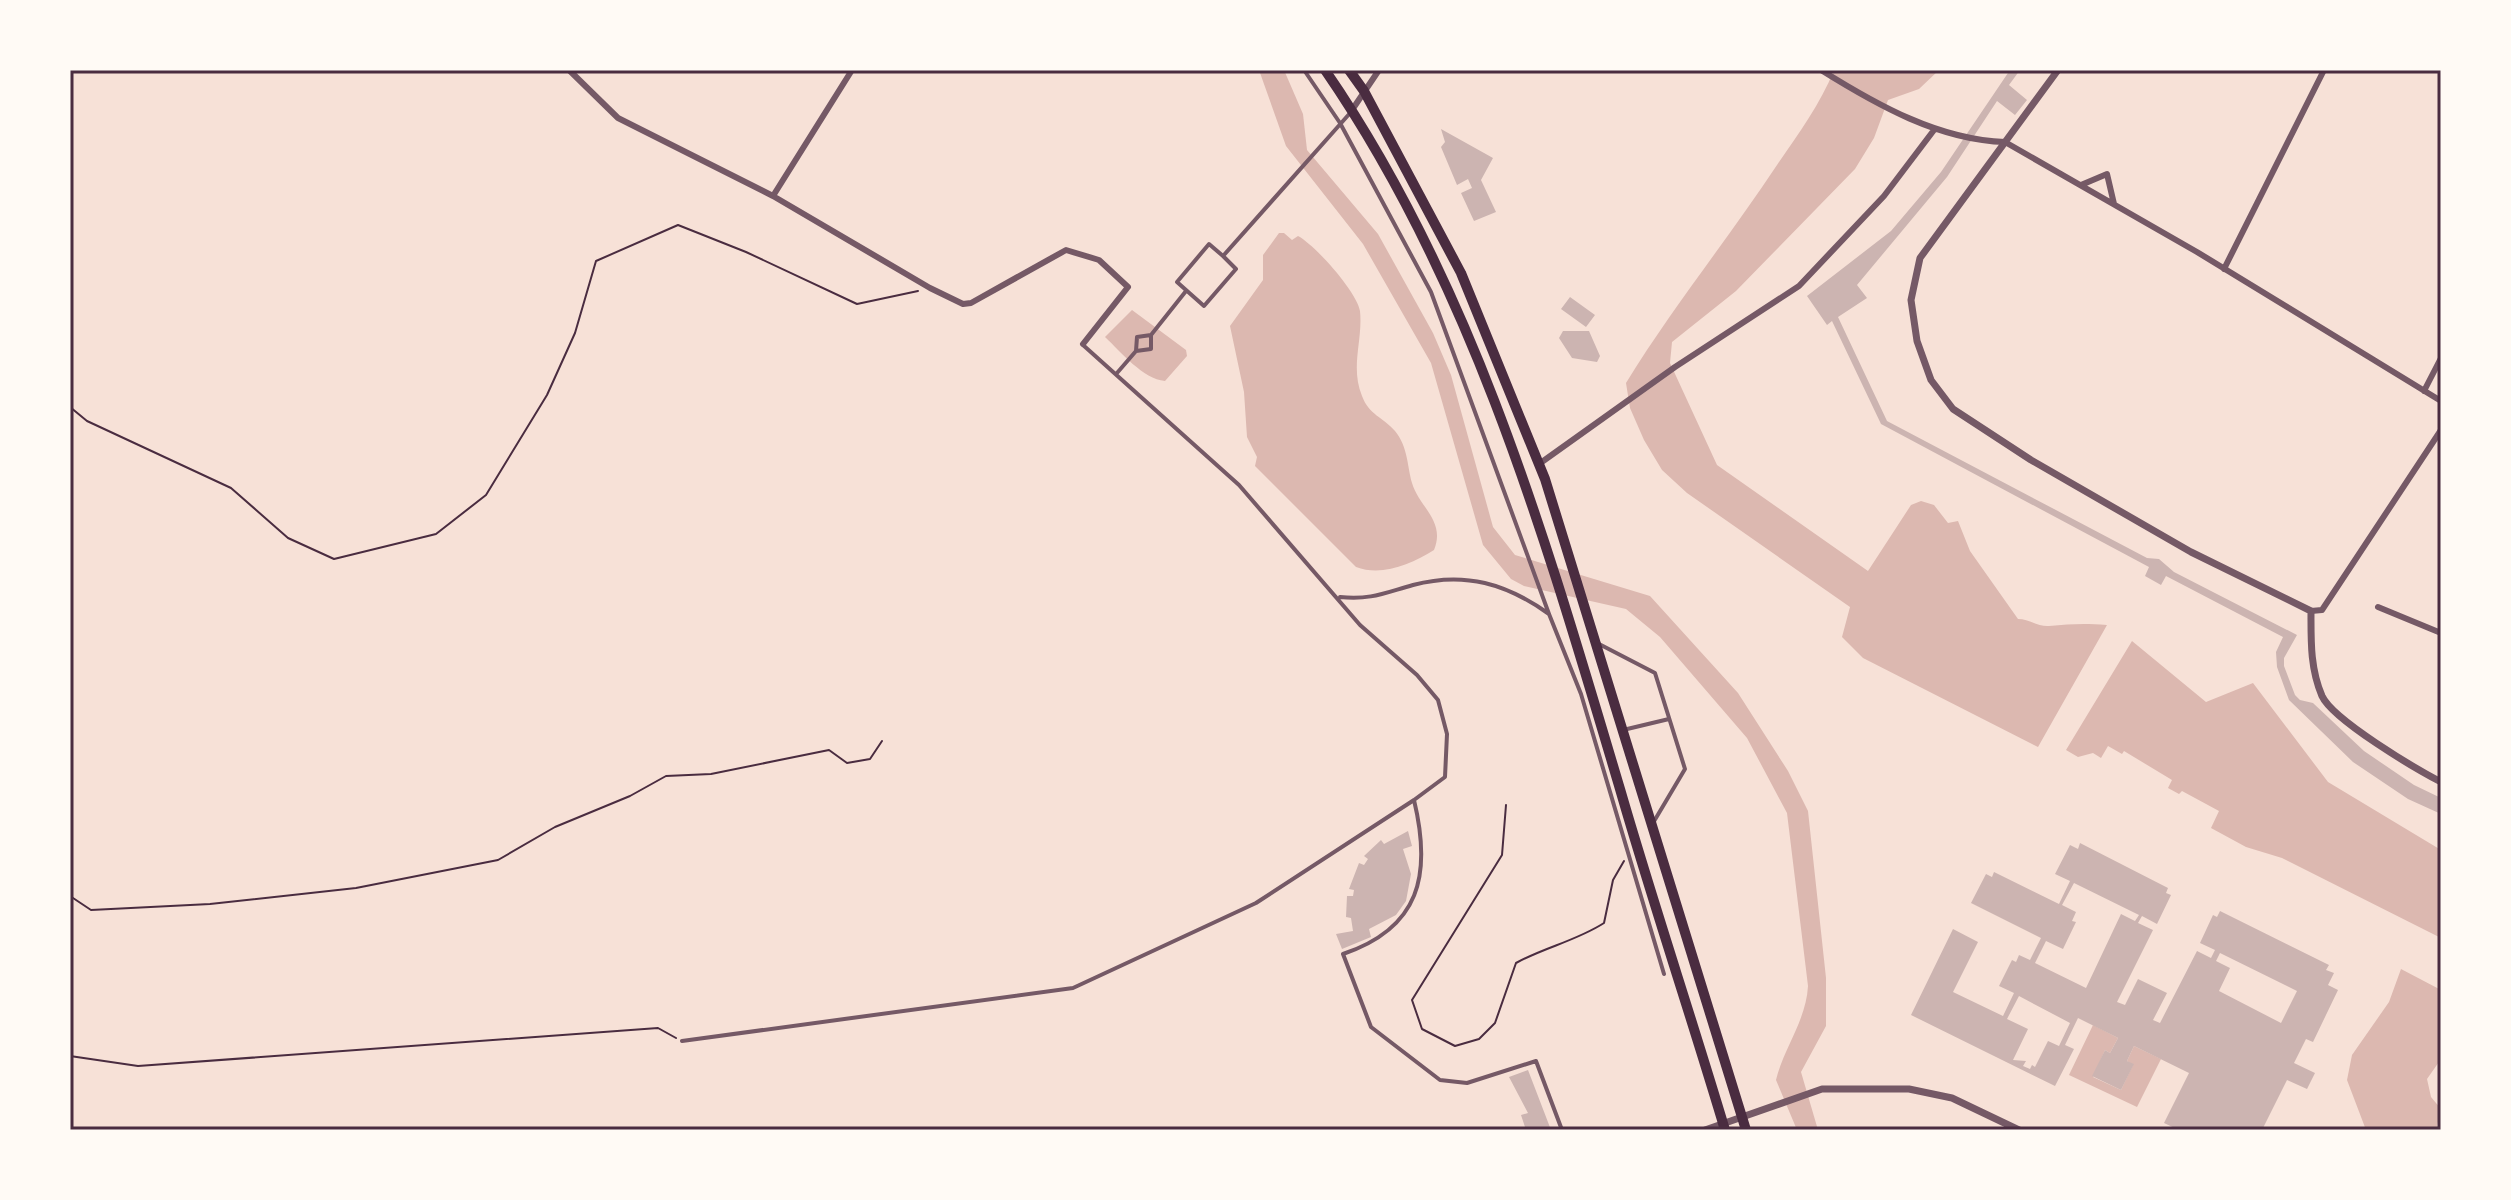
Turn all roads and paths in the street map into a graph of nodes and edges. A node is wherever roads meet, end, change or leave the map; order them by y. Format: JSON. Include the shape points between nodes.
{"nodes":[{"id":1,"x":569,"y":70,"type":"edge"},
{"id":2,"x":852,"y":70,"type":"edge"},
{"id":3,"x":1304,"y":70,"type":"edge"},
{"id":4,"x":1325,"y":70,"type":"edge"},
{"id":5,"x":1349,"y":70,"type":"edge"},
{"id":6,"x":1379,"y":70,"type":"edge"},
{"id":7,"x":2058,"y":70,"type":"edge"},
{"id":8,"x":2324,"y":70,"type":"edge"},
{"id":9,"x":1824,"y":72,"type":"edge"},
{"id":10,"x":1364,"y":91,"type":"junction"},
{"id":11,"x":1352,"y":110,"type":"junction"},
{"id":12,"x":1340,"y":123,"type":"junction"},
{"id":13,"x":1934,"y":130,"type":"junction"},
{"id":14,"x":2005,"y":142,"type":"junction"},
{"id":15,"x":2081,"y":185,"type":"junction"},
{"id":16,"x":773,"y":196,"type":"junction"},
{"id":17,"x":2114,"y":204,"type":"junction"},
{"id":18,"x":1223,"y":256,"type":"junction"},
{"id":19,"x":2224,"y":269,"type":"junction"},
{"id":20,"x":930,"y":288,"type":"junction"},
{"id":21,"x":1186,"y":291,"type":"junction"},
{"id":22,"x":1151,"y":335,"type":"junction"},
{"id":23,"x":1083,"y":344,"type":"joint"},
{"id":24,"x":1136,"y":351,"type":"junction"},
{"id":25,"x":2441,"y":358,"type":"edge"},
{"id":26,"x":1116,"y":373,"type":"junction"},
{"id":27,"x":2424,"y":391,"type":"junction"},
{"id":28,"x":2441,"y":401,"type":"edge"},
{"id":29,"x":70,"y":407,"type":"edge"},
{"id":30,"x":2441,"y":430,"type":"edge"},
{"id":31,"x":1539,"y":464,"type":"junction"},
{"id":32,"x":1340,"y":597,"type":"junction"},
{"id":33,"x":2378,"y":607,"type":"dead end"},
{"id":34,"x":2311,"y":611,"type":"junction"},
{"id":35,"x":1549,"y":614,"type":"junction"},
{"id":36,"x":2441,"y":633,"type":"edge"},
{"id":37,"x":1593,"y":641,"type":"junction"},
{"id":38,"x":1669,"y":719,"type":"junction"},
{"id":39,"x":1621,"y":731,"type":"junction"},
{"id":40,"x":882,"y":741,"type":"dead end"},
{"id":41,"x":2441,"y":782,"type":"edge"},
{"id":42,"x":1414,"y":800,"type":"junction"},
{"id":43,"x":1506,"y":805,"type":"dead end"},
{"id":44,"x":1651,"y":826,"type":"junction"},
{"id":45,"x":1629,"y":851,"type":"junction"},
{"id":46,"x":70,"y":896,"type":"edge"},
{"id":47,"x":1664,"y":974,"type":"dead end"},
{"id":48,"x":682,"y":1041,"type":"joint"},
{"id":49,"x":70,"y":1056,"type":"edge"},
{"id":50,"x":1742,"y":1116,"type":"junction"},
{"id":51,"x":1724,"y":1127,"type":"edge"},
{"id":52,"x":1562,"y":1130,"type":"edge"},
{"id":53,"x":1705,"y":1130,"type":"edge"},
{"id":54,"x":1746,"y":1130,"type":"edge"},
{"id":55,"x":2019,"y":1130,"type":"edge"}],
"edges":[{"from":1,"to":16,"type":"street","via":[[618,118]]},
{"from":2,"to":16,"type":"street"},
{"from":3,"to":12,"type":"street"},
{"from":4,"to":11,"type":"highway"},
{"from":5,"to":10,"type":"highway"},
{"from":6,"to":10,"type":"street"},
{"from":7,"to":14,"type":"street"},
{"from":8,"to":19,"type":"street"},
{"from":9,"to":13,"type":"street"},
{"from":10,"to":11,"type":"street"},
{"from":10,"to":31,"type":"highway","via":[[1461,273]]},
{"from":11,"to":12,"type":"street"},
{"from":11,"to":51,"type":"highway","via":[[1445,282],[1526,480]]},
{"from":12,"to":18,"type":"street"},
{"from":12,"to":35,"type":"street","via":[[1431,292]]},
{"from":13,"to":14,"type":"street","via":[[1973,141]]},
{"from":13,"to":31,"type":"street","via":[[1884,196],[1799,286]]},
{"from":14,"to":15,"type":"street"},
{"from":14,"to":34,"type":"street","via":[[1920,258],[1911,300],[1917,341],[1931,380],[1953,409],[2031,460],[2191,552]]},
{"from":15,"to":17,"type":"street"},
{"from":15,"to":17,"type":"street","via":[[2107,174]]},
{"from":16,"to":20,"type":"street"},
{"from":17,"to":19,"type":"street"},
{"from":18,"to":21,"type":"street","via":[[1209,244],[1177,282]]},
{"from":18,"to":21,"type":"street","via":[[1236,269],[1204,306]]},
{"from":19,"to":27,"type":"street"},
{"from":20,"to":23,"type":"street","via":[[971,303],[1066,250],[1088,254],[1128,287]]},
{"from":20,"to":29,"type":"path","via":[[857,304],[678,225],[596,261],[575,333],[547,395],[486,495],[436,534],[334,559],[288,538],[231,488],[87,421]]},
{"from":21,"to":22,"type":"street"},
{"from":22,"to":24,"type":"street","via":[[1137,337]]},
{"from":22,"to":24,"type":"street","via":[[1151,349]]},
{"from":23,"to":26,"type":"street"},
{"from":24,"to":26,"type":"street"},
{"from":25,"to":27,"type":"street"},
{"from":26,"to":32,"type":"street","via":[[1239,485]]},
{"from":27,"to":28,"type":"street"},
{"from":30,"to":34,"type":"street","via":[[2322,610]]},
{"from":31,"to":37,"type":"highway"},
{"from":32,"to":35,"type":"street","via":[[1368,600],[1417,584],[1465,578],[1496,583]]},
{"from":32,"to":42,"type":"street","via":[[1360,625],[1438,700],[1447,734],[1445,777]]},
{"from":33,"to":36,"type":"street"},
{"from":34,"to":41,"type":"street","via":[[2312,663],[2323,699],[2393,757]]},
{"from":35,"to":45,"type":"street","via":[[1581,694]]},
{"from":37,"to":38,"type":"street","via":[[1655,673]]},
{"from":37,"to":39,"type":"highway"},
{"from":38,"to":39,"type":"street"},
{"from":38,"to":44,"type":"street","via":[[1685,769]]},
{"from":39,"to":44,"type":"highway"},
{"from":40,"to":46,"type":"path","via":[[870,759],[847,763],[829,750],[711,774],[666,776],[555,827],[498,860],[356,888],[91,910]]},
{"from":42,"to":48,"type":"street","via":[[1256,903],[1073,988]]},
{"from":42,"to":52,"type":"street","via":[[1423,868],[1415,895],[1390,932],[1343,954],[1371,1027],[1440,1080],[1467,1083],[1536,1061]]},
{"from":43,"to":45,"type":"path","via":[[1502,855],[1412,1000],[1422,1029],[1455,1046],[1479,1039],[1495,1023],[1516,963],[1541,949],[1579,939],[1604,923],[1613,880]]},
{"from":44,"to":50,"type":"highway"},
{"from":45,"to":47,"type":"street"},
{"from":48,"to":49,"type":"path","via":[[658,1028],[138,1066]]},
{"from":50,"to":51,"type":"street"},
{"from":50,"to":54,"type":"highway"},
{"from":50,"to":55,"type":"street","via":[[1822,1089],[1909,1089],[1952,1098]]},
{"from":51,"to":53,"type":"street"}]}
